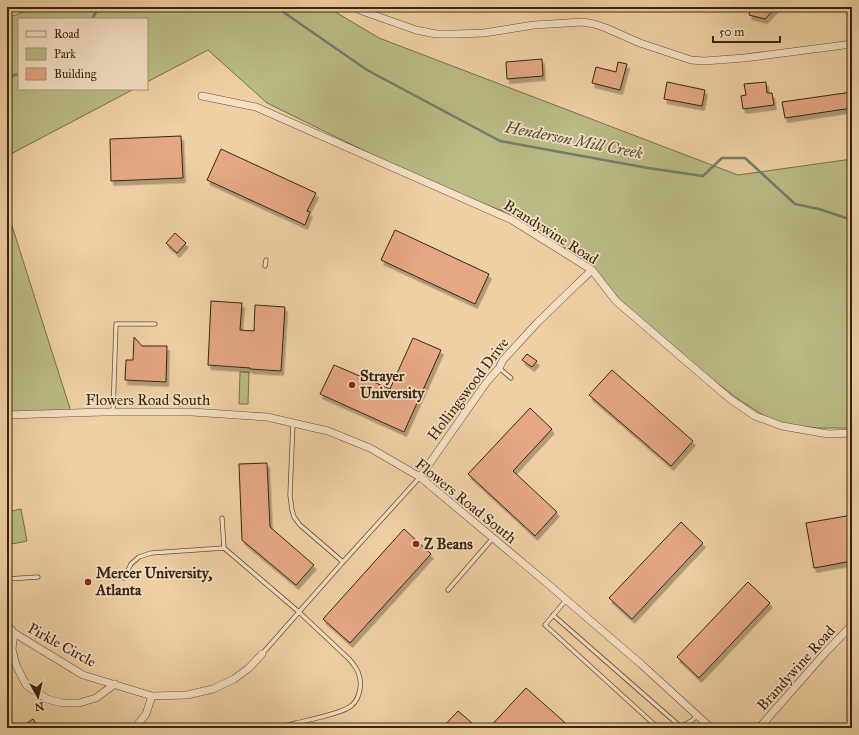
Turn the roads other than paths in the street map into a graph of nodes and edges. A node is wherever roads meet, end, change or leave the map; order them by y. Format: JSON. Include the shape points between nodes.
{"nodes":[{"id":1,"x":354,"y":7,"type":"edge"},
{"id":2,"x":852,"y":44,"type":"edge"},
{"id":3,"x":202,"y":96,"type":"dead end"},
{"id":4,"x":266,"y":260,"type":"dead end"},
{"id":5,"x":265,"y":266,"type":"dead end"},
{"id":6,"x":592,"y":270,"type":"junction"},
{"id":7,"x":155,"y":324,"type":"dead end"},
{"id":8,"x":499,"y":368,"type":"junction"},
{"id":9,"x":511,"y":378,"type":"dead end"},
{"id":10,"x":113,"y":412,"type":"junction"},
{"id":11,"x":7,"y":414,"type":"edge"},
{"id":12,"x":293,"y":423,"type":"junction"},
{"id":13,"x":852,"y":433,"type":"edge"},
{"id":14,"x":420,"y":477,"type":"junction"},
{"id":15,"x":222,"y":518,"type":"dead end"},
{"id":16,"x":493,"y":538,"type":"junction"},
{"id":17,"x":224,"y":548,"type":"junction"},
{"id":18,"x":343,"y":562,"type":"junction"},
{"id":19,"x":38,"y":577,"type":"dead end"},
{"id":20,"x":124,"y":578,"type":"dead end"},
{"id":21,"x":7,"y":580,"type":"edge"},
{"id":22,"x":448,"y":590,"type":"dead end"},
{"id":23,"x":566,"y":600,"type":"junction"},
{"id":24,"x":299,"y":612,"type":"junction"},
{"id":25,"x":553,"y":615,"type":"junction"},
{"id":26,"x":7,"y":625,"type":"edge"},
{"id":27,"x":852,"y":625,"type":"edge"},
{"id":28,"x":14,"y":634,"type":"junction"},
{"id":29,"x":262,"y":654,"type":"joint"},
{"id":30,"x":115,"y":684,"type":"junction"},
{"id":31,"x":152,"y":696,"type":"junction"},
{"id":32,"x":697,"y":716,"type":"junction"},
{"id":33,"x":296,"y":723,"type":"junction"},
{"id":34,"x":135,"y":728,"type":"edge"},
{"id":35,"x":277,"y":728,"type":"edge"},
{"id":36,"x":298,"y":728,"type":"edge"},
{"id":37,"x":673,"y":728,"type":"edge"},
{"id":38,"x":682,"y":728,"type":"edge"},
{"id":39,"x":710,"y":728,"type":"edge"},
{"id":40,"x":759,"y":728,"type":"edge"}],
"edges":[{"from":1,"to":2,"type":"street","via":[[416,30],[436,34],[484,33],[534,25],[583,22],[691,60],[704,61]]},
{"from":3,"to":6,"type":"street","name":"Brandywine Road","via":[[256,107],[504,216]]},
{"from":4,"to":5,"type":"lane"},
{"from":6,"to":8,"type":"street","name":"Hollingswood Drive","via":[[516,345]]},
{"from":6,"to":13,"type":"street","name":"Brandywine Road","via":[[616,300],[730,399],[755,416],[782,426],[828,434]]},
{"from":7,"to":10,"type":"lane","via":[[116,324]]},
{"from":8,"to":9,"type":"lane"},
{"from":8,"to":14,"type":"street","name":"Hollingswood Drive"},
{"from":10,"to":11,"type":"street","name":"Flowers Road South"},
{"from":10,"to":12,"type":"street","name":"Flowers Road South","via":[[192,412],[267,417]]},
{"from":12,"to":14,"type":"street","name":"Flowers Road South","via":[[328,431],[370,448]]},
{"from":12,"to":18,"type":"lane","via":[[290,495],[294,517]]},
{"from":14,"to":16,"type":"street","name":"Flowers Road South"},
{"from":14,"to":18,"type":"lane"},
{"from":15,"to":17,"type":"lane"},
{"from":16,"to":22,"type":"lane"},
{"from":16,"to":23,"type":"street","name":"Flowers Road South"},
{"from":17,"to":20,"type":"lane","via":[[151,553],[139,557],[131,564]]},
{"from":17,"to":24,"type":"lane"},
{"from":18,"to":24,"type":"lane"},
{"from":19,"to":21,"type":"lane"},
{"from":23,"to":25,"type":"lane"},
{"from":23,"to":32,"type":"street","name":"Flowers Road South"},
{"from":24,"to":29,"type":"lane"},
{"from":24,"to":33,"type":"lane","via":[[355,665],[361,684],[356,700],[351,706],[340,712]]},
{"from":25,"to":37,"type":"lane","via":[[545,625],[656,726]]},
{"from":25,"to":38,"type":"lane"},
{"from":26,"to":28,"type":"street","name":"Pirkle Circle"},
{"from":27,"to":40,"type":"street","name":"Brandywine Road"},
{"from":28,"to":30,"type":"street","name":"Pirkle Circle","via":[[83,674]]},
{"from":28,"to":30,"type":"street","via":[[12,649],[16,665],[26,685],[47,699],[62,703],[79,702],[96,698]]},
{"from":29,"to":31,"type":"street","name":"Pirkle Circle","via":[[249,668],[213,689],[187,694]]},
{"from":30,"to":31,"type":"street","name":"Pirkle Circle"},
{"from":31,"to":34,"type":"street","via":[[146,714]]},
{"from":32,"to":38,"type":"lane"},
{"from":32,"to":39,"type":"street","name":"Flowers Road South"},
{"from":33,"to":35,"type":"lane"},
{"from":33,"to":36,"type":"lane"},
{"from":37,"to":38,"type":"lane"}]}
